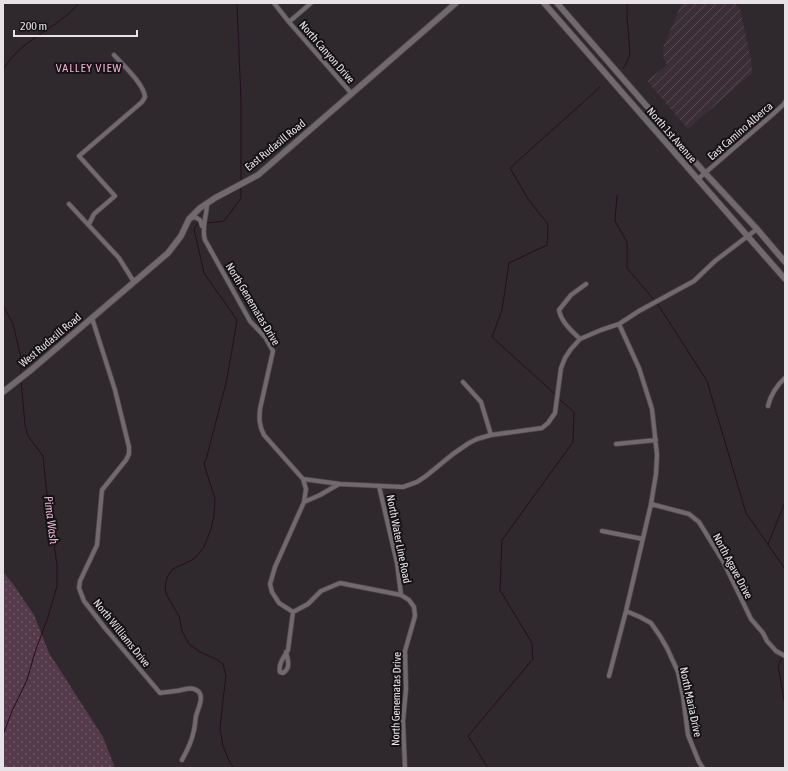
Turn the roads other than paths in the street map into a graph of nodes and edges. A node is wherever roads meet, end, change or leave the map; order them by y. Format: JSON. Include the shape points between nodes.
{"nodes":[{"id":1,"x":274,"y":3,"type":"edge"},
{"id":2,"x":311,"y":3,"type":"edge"},
{"id":3,"x":456,"y":3,"type":"edge"},
{"id":4,"x":544,"y":3,"type":"edge"},
{"id":5,"x":557,"y":3,"type":"edge"},
{"id":6,"x":289,"y":22,"type":"junction"},
{"id":7,"x":114,"y":55,"type":"dead end"},
{"id":8,"x":352,"y":94,"type":"junction"},
{"id":9,"x":785,"y":102,"type":"edge"},
{"id":10,"x":705,"y":173,"type":"junction"},
{"id":11,"x":698,"y":179,"type":"junction"},
{"id":12,"x":207,"y":203,"type":"junction"},
{"id":13,"x":69,"y":204,"type":"dead end"},
{"id":14,"x":190,"y":219,"type":"junction"},
{"id":15,"x":89,"y":224,"type":"junction"},
{"id":16,"x":757,"y":229,"type":"junction"},
{"id":17,"x":203,"y":230,"type":"junction"},
{"id":18,"x":748,"y":236,"type":"junction"},
{"id":19,"x":785,"y":262,"type":"edge"},
{"id":20,"x":785,"y":279,"type":"edge"},
{"id":21,"x":134,"y":282,"type":"junction"},
{"id":22,"x":586,"y":284,"type":"dead end"},
{"id":23,"x":92,"y":318,"type":"junction"},
{"id":24,"x":619,"y":324,"type":"junction"},
{"id":25,"x":580,"y":339,"type":"junction"},
{"id":26,"x":785,"y":378,"type":"edge"},
{"id":27,"x":464,"y":382,"type":"dead end"},
{"id":28,"x":3,"y":392,"type":"edge"},
{"id":29,"x":768,"y":406,"type":"dead end"},
{"id":30,"x":491,"y":434,"type":"junction"},
{"id":31,"x":656,"y":440,"type":"junction"},
{"id":32,"x":616,"y":444,"type":"dead end"},
{"id":33,"x":303,"y":479,"type":"junction"},
{"id":34,"x":340,"y":484,"type":"junction"},
{"id":35,"x":380,"y":486,"type":"junction"},
{"id":36,"x":304,"y":502,"type":"junction"},
{"id":37,"x":651,"y":504,"type":"junction"},
{"id":38,"x":602,"y":531,"type":"dead end"},
{"id":39,"x":642,"y":539,"type":"junction"},
{"id":40,"x":401,"y":594,"type":"junction"},
{"id":41,"x":626,"y":610,"type":"junction"},
{"id":42,"x":293,"y":612,"type":"junction"},
{"id":43,"x":286,"y":652,"type":"dead end"},
{"id":44,"x":785,"y":656,"type":"edge"},
{"id":45,"x":609,"y":676,"type":"dead end"},
{"id":46,"x":182,"y":760,"type":"dead end"},
{"id":47,"x":405,"y":768,"type":"edge"},
{"id":48,"x":703,"y":768,"type":"edge"}],
"edges":[{"from":1,"to":6,"type":"street","name":"North Canyon Drive"},
{"from":2,"to":6,"type":"street"},
{"from":3,"to":8,"type":"main road","name":"East Rudasill Road"},
{"from":4,"to":11,"type":"main road","name":"North 1st Avenue"},
{"from":5,"to":10,"type":"main road","name":"North 1st Avenue"},
{"from":6,"to":8,"type":"street","name":"North Canyon Drive"},
{"from":7,"to":15,"type":"street","via":[[132,74],[146,97],[79,156],[115,196],[94,214]]},
{"from":8,"to":12,"type":"main road","name":"East Rudasill Road","via":[[258,175]]},
{"from":9,"to":10,"type":"street","name":"East Camino Alberca"},
{"from":10,"to":11,"type":"street","name":"East Camino Alberca"},
{"from":10,"to":16,"type":"main road","name":"North 1st Avenue"},
{"from":11,"to":18,"type":"main road","name":"North 1st Avenue"},
{"from":12,"to":14,"type":"main road","name":"East Rudasill Road"},
{"from":12,"to":17,"type":"street","name":"North Genematas Drive"},
{"from":13,"to":15,"type":"street"},
{"from":14,"to":17,"type":"street","via":[[195,217],[200,220]]},
{"from":14,"to":21,"type":"main road","name":"East Rudasill Road","via":[[168,253]]},
{"from":15,"to":21,"type":"street","via":[[119,258]]},
{"from":16,"to":18,"type":"street"},
{"from":16,"to":19,"type":"main road","name":"North 1st Avenue"},
{"from":17,"to":33,"type":"street","name":"North Genematas Drive","via":[[205,240],[239,302],[272,350],[260,409],[260,427]]},
{"from":18,"to":20,"type":"main road","name":"North 1st Avenue"},
{"from":18,"to":24,"type":"street","via":[[694,281]]},
{"from":21,"to":23,"type":"main road","name":"East Rudasill Road"},
{"from":22,"to":25,"type":"street","via":[[571,295],[560,310],[563,320]]},
{"from":23,"to":28,"type":"main road","name":"West Rudasill Road"},
{"from":23,"to":46,"type":"street","name":"North Williams Drive","via":[[115,390],[129,454],[102,490],[97,545],[79,588],[84,601],[160,693],[192,688],[200,694],[195,729]]},
{"from":24,"to":25,"type":"street"},
{"from":24,"to":31,"type":"street","via":[[639,368],[652,409]]},
{"from":25,"to":30,"type":"street","via":[[565,358],[561,368],[555,413],[548,423],[535,430]]},
{"from":26,"to":29,"type":"street","via":[[775,390]]},
{"from":27,"to":30,"type":"street","via":[[481,402]]},
{"from":30,"to":35,"type":"street","via":[[469,443],[417,482],[403,487]]},
{"from":31,"to":32,"type":"street"},
{"from":31,"to":37,"type":"street","via":[[656,474]]},
{"from":33,"to":34,"type":"street"},
{"from":33,"to":36,"type":"street","via":[[306,490]]},
{"from":34,"to":35,"type":"street"},
{"from":34,"to":36,"type":"street"},
{"from":35,"to":40,"type":"street","name":"North Water Line Road","via":[[396,557]]},
{"from":36,"to":42,"type":"street","via":[[270,584],[279,603]]},
{"from":37,"to":39,"type":"street"},
{"from":37,"to":44,"type":"street","name":"North Agave Drive","via":[[688,514],[699,522],[723,561],[751,619],[776,651]]},
{"from":38,"to":39,"type":"street"},
{"from":39,"to":41,"type":"street"},
{"from":40,"to":42,"type":"street","via":[[340,583],[322,591],[308,604]]},
{"from":40,"to":47,"type":"street","name":"North Genematas Drive","via":[[410,600],[415,616],[405,650]]},
{"from":41,"to":45,"type":"street"},
{"from":41,"to":48,"type":"street","name":"North Maria Drive","via":[[651,624],[667,648],[678,672],[688,734],[698,762]]},
{"from":42,"to":43,"type":"street"}]}
